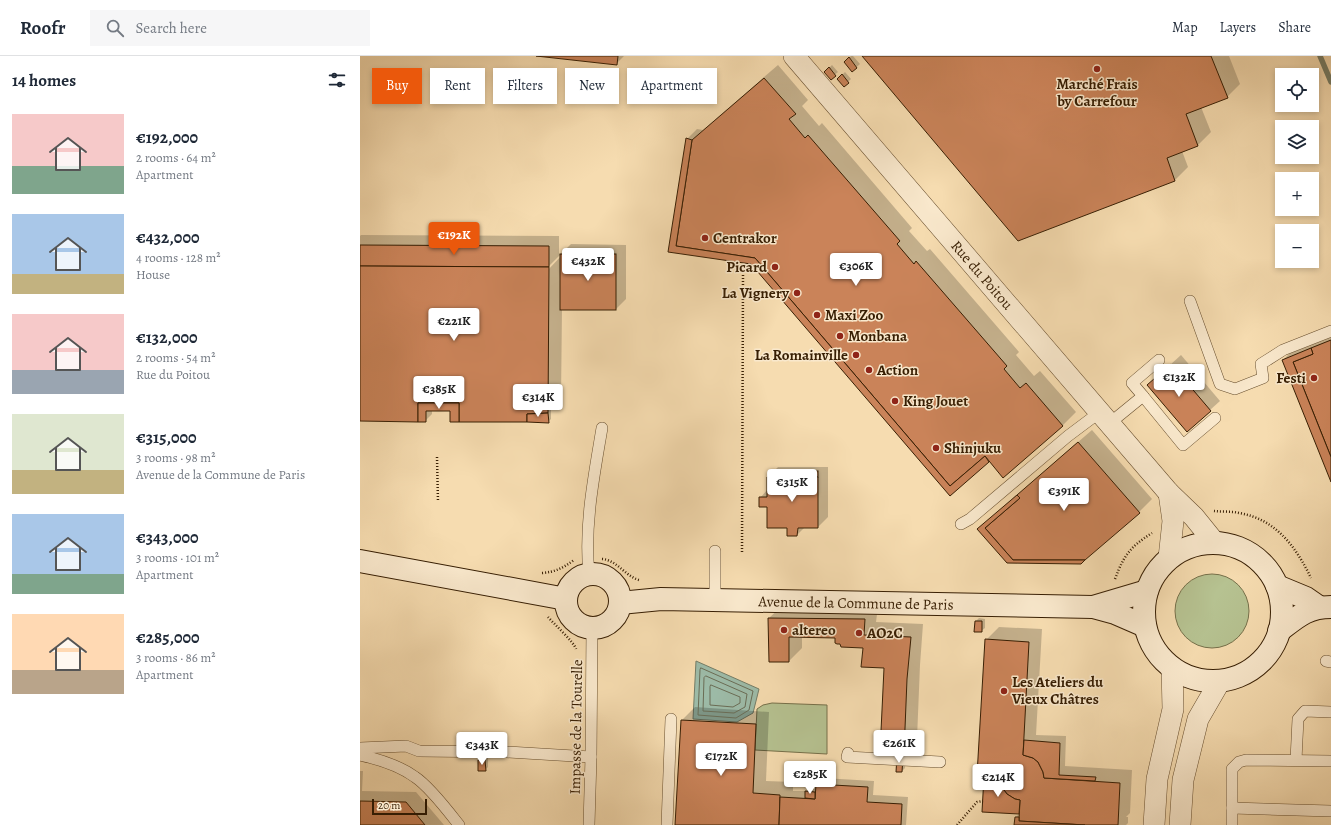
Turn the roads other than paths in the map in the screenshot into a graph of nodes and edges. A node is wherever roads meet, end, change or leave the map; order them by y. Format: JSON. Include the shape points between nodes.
{"nodes":[{"id":1,"x":794,"y":56,"type":"edge"},
{"id":2,"x":1190,"y":301,"type":"dead end"},
{"id":3,"x":1331,"y":331,"type":"edge"},
{"id":4,"x":1160,"y":360,"type":"dead end"},
{"id":5,"x":1143,"y":396,"type":"junction"},
{"id":6,"x":1105,"y":418,"type":"junction"},
{"id":7,"x":1215,"y":418,"type":"dead end"},
{"id":8,"x":602,"y":428,"type":"dead end"},
{"id":9,"x":1169,"y":493,"type":"junction"},
{"id":10,"x":960,"y":524,"type":"dead end"},
{"id":11,"x":1215,"y":543,"type":"junction"},
{"id":12,"x":715,"y":551,"type":"dead end"},
{"id":13,"x":1169,"y":558,"type":"junction"},
{"id":14,"x":360,"y":561,"type":"edge"},
{"id":15,"x":588,"y":566,"type":"junction"},
{"id":16,"x":1277,"y":586,"type":"junction"},
{"id":17,"x":1147,"y":592,"type":"junction"},
{"id":18,"x":566,"y":599,"type":"junction"},
{"id":19,"x":715,"y":600,"type":"junction"},
{"id":20,"x":620,"y":603,"type":"junction"},
{"id":21,"x":1093,"y":607,"type":"junction"},
{"id":22,"x":1325,"y":607,"type":"edge"},
{"id":23,"x":1145,"y":626,"type":"junction"},
{"id":24,"x":592,"y":628,"type":"junction"},
{"id":25,"x":1279,"y":631,"type":"junction"},
{"id":26,"x":1172,"y":667,"type":"junction"},
{"id":27,"x":1220,"y":681,"type":"junction"},
{"id":28,"x":1331,"y":712,"type":"edge"},
{"id":29,"x":671,"y":719,"type":"dead end"},
{"id":30,"x":360,"y":748,"type":"edge"},
{"id":31,"x":848,"y":754,"type":"dead end"},
{"id":32,"x":360,"y":755,"type":"edge"},
{"id":33,"x":591,"y":757,"type":"junction"},
{"id":34,"x":1296,"y":760,"type":"junction"},
{"id":35,"x":1331,"y":761,"type":"edge"},
{"id":36,"x":940,"y":762,"type":"dead end"},
{"id":37,"x":1232,"y":808,"type":"junction"},
{"id":38,"x":1331,"y":811,"type":"edge"},
{"id":39,"x":459,"y":825,"type":"edge"},
{"id":40,"x":589,"y":825,"type":"edge"},
{"id":41,"x":667,"y":825,"type":"edge"},
{"id":42,"x":1154,"y":825,"type":"edge"},
{"id":43,"x":1180,"y":825,"type":"edge"},
{"id":44,"x":1232,"y":825,"type":"edge"}],
"edges":[{"from":1,"to":6,"type":"street","name":"Rue du Poitou"},
{"from":2,"to":3,"type":"lane","via":[[1220,384],[1235,389],[1263,378],[1261,364],[1283,350]]},
{"from":4,"to":5,"type":"lane","via":[[1132,383]]},
{"from":5,"to":6,"type":"lane"},
{"from":5,"to":7,"type":"lane","via":[[1183,445]]},
{"from":6,"to":9,"type":"street","name":"Rue du Poitou"},
{"from":6,"to":10,"type":"lane","via":[[1068,436],[970,520]]},
{"from":8,"to":15,"type":"lane","via":[[590,506]]},
{"from":9,"to":11,"type":"street","name":"Rue du Poitou","via":[[1194,517]]},
{"from":9,"to":13,"type":"street","via":[[1173,521]]},
{"from":11,"to":13,"type":"street","via":[[1190,546]]},
{"from":11,"to":16,"type":"street","via":[[1234,546],[1252,555],[1267,568]]},
{"from":12,"to":19,"type":"lane"},
{"from":13,"to":17,"type":"street","via":[[1155,573]]},
{"from":14,"to":18,"type":"street"},
{"from":15,"to":18,"type":"street","via":[[573,582]]},
{"from":15,"to":20,"type":"street","via":[[612,581],[619,591]]},
{"from":16,"to":22,"type":"street"},
{"from":16,"to":25,"type":"street","via":[[1282,608]]},
{"from":17,"to":21,"type":"street","name":"Avenue de la Commune de Paris"},
{"from":17,"to":23,"type":"street"},
{"from":18,"to":24,"type":"street","via":[[567,610],[573,619],[582,626]]},
{"from":19,"to":20,"type":"street","name":"Avenue de la Commune de Paris","via":[[661,599]]},
{"from":19,"to":21,"type":"street","name":"Avenue de la Commune de Paris"},
{"from":20,"to":24,"type":"street","via":[[618,613],[611,621],[603,627]]},
{"from":21,"to":23,"type":"street","name":"Avenue de la Commune de Paris"},
{"from":22,"to":25,"type":"street","via":[[1303,613]]},
{"from":23,"to":26,"type":"street","via":[[1150,642]]},
{"from":24,"to":33,"type":"lane","name":"Impasse de la Tourelle"},
{"from":25,"to":27,"type":"street","via":[[1267,655],[1246,673]]},
{"from":26,"to":27,"type":"street","via":[[1187,676],[1203,681]]},
{"from":26,"to":42,"type":"street","via":[[1173,709],[1157,780]]},
{"from":27,"to":43,"type":"street","via":[[1198,719],[1183,780]]},
{"from":28,"to":34,"type":"lane","via":[[1305,711],[1298,719]]},
{"from":29,"to":41,"type":"lane","via":[[664,781]]},
{"from":30,"to":33,"type":"lane","via":[[406,746],[419,751],[507,752]]},
{"from":31,"to":36,"type":"lane","via":[[847,757]]},
{"from":32,"to":39,"type":"lane","via":[[381,760],[415,777]]},
{"from":33,"to":40,"type":"lane","name":"Impasse de la Tourelle"},
{"from":34,"to":35,"type":"lane"},
{"from":34,"to":37,"type":"lane","via":[[1238,762],[1232,769]]},
{"from":37,"to":38,"type":"lane"},
{"from":37,"to":44,"type":"lane"}]}
